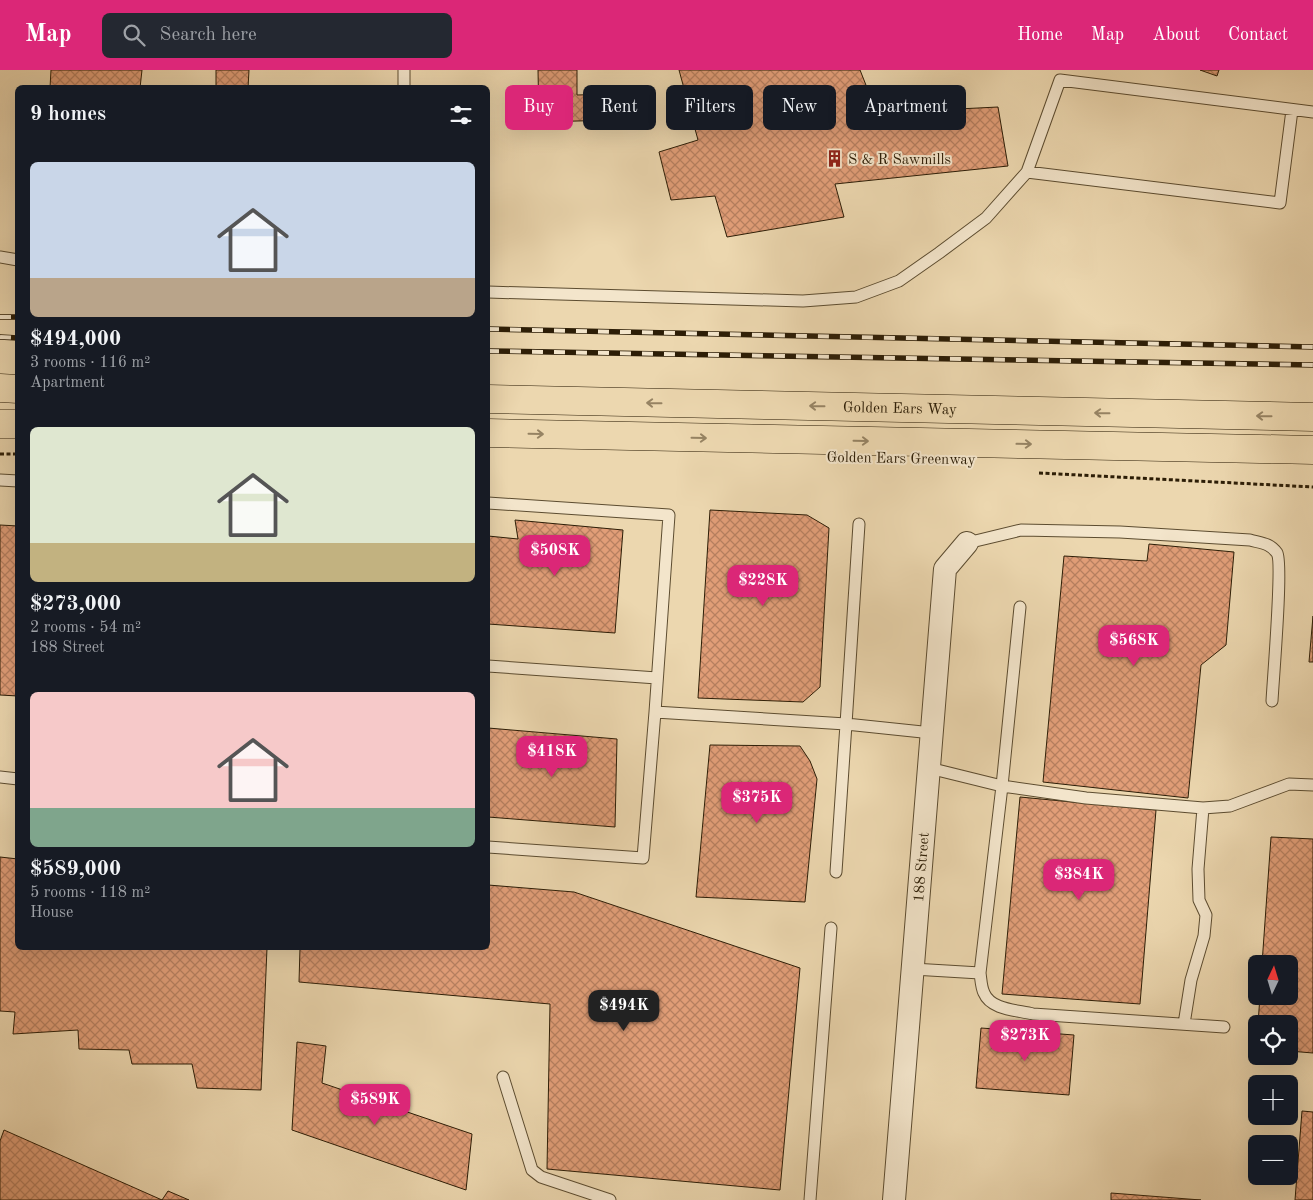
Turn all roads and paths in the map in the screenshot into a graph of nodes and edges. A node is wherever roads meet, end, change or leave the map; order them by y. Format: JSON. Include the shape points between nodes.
{"nodes":[{"id":1,"x":404,"y":70,"type":"edge"},
{"id":2,"x":404,"y":85,"type":"edge"},
{"id":3,"x":1292,"y":110,"type":"junction"},
{"id":4,"x":1313,"y":112,"type":"edge"},
{"id":5,"x":1027,"y":172,"type":"junction"},
{"id":6,"x":0,"y":257,"type":"edge"},
{"id":7,"x":15,"y":260,"type":"edge"},
{"id":8,"x":490,"y":292,"type":"edge"},
{"id":9,"x":0,"y":388,"type":"edge"},
{"id":10,"x":15,"y":389,"type":"edge"},
{"id":11,"x":490,"y":399,"type":"edge"},
{"id":12,"x":1313,"y":417,"type":"edge"},
{"id":13,"x":0,"y":424,"type":"edge"},
{"id":14,"x":15,"y":424,"type":"edge"},
{"id":15,"x":490,"y":433,"type":"edge"},
{"id":16,"x":1313,"y":450,"type":"edge"},
{"id":17,"x":0,"y":454,"type":"edge"},
{"id":18,"x":15,"y":454,"type":"edge"},
{"id":19,"x":1030,"y":473,"type":"dead end"},
{"id":20,"x":0,"y":480,"type":"edge"},
{"id":21,"x":15,"y":481,"type":"edge"},
{"id":22,"x":1313,"y":487,"type":"edge"},
{"id":23,"x":490,"y":503,"type":"edge"},
{"id":24,"x":859,"y":524,"type":"dead end"},
{"id":25,"x":966,"y":543,"type":"joint"},
{"id":26,"x":1020,"y":607,"type":"dead end"},
{"id":27,"x":490,"y":666,"type":"edge"},
{"id":28,"x":657,"y":678,"type":"junction"},
{"id":29,"x":1272,"y":701,"type":"dead end"},
{"id":30,"x":655,"y":712,"type":"junction"},
{"id":31,"x":846,"y":724,"type":"junction"},
{"id":32,"x":932,"y":733,"type":"junction"},
{"id":33,"x":929,"y":768,"type":"junction"},
{"id":34,"x":0,"y":777,"type":"edge"},
{"id":35,"x":15,"y":779,"type":"edge"},
{"id":36,"x":1313,"y":784,"type":"edge"},
{"id":37,"x":1002,"y":786,"type":"junction"},
{"id":38,"x":1203,"y":808,"type":"junction"},
{"id":39,"x":490,"y":847,"type":"edge"},
{"id":40,"x":836,"y":872,"type":"dead end"},
{"id":41,"x":831,"y":928,"type":"dead end"},
{"id":42,"x":912,"y":968,"type":"junction"},
{"id":43,"x":980,"y":973,"type":"junction"},
{"id":44,"x":1184,"y":1024,"type":"junction"},
{"id":45,"x":1224,"y":1027,"type":"dead end"},
{"id":46,"x":503,"y":1077,"type":"dead end"},
{"id":47,"x":610,"y":1200,"type":"edge"},
{"id":48,"x":810,"y":1200,"type":"edge"},
{"id":49,"x":894,"y":1200,"type":"edge"}],
"edges":[{"from":1,"to":2,"type":"lane"},
{"from":3,"to":4,"type":"lane"},
{"from":3,"to":5,"type":"lane","via":[[1060,80]]},
{"from":3,"to":5,"type":"lane","via":[[1280,203]]},
{"from":5,"to":8,"type":"lane","via":[[986,218],[940,253],[899,281],[856,297],[803,301]]},
{"from":6,"to":7,"type":"lane"},
{"from":9,"to":10,"type":"main road"},
{"from":12,"to":11,"type":"main road","name":"Golden Ears Way","one_way":true},
{"from":13,"to":14,"type":"main road"},
{"from":15,"to":16,"type":"main road","one_way":true},
{"from":17,"to":18,"type":"path"},
{"from":19,"to":22,"type":"path"},
{"from":20,"to":21,"type":"lane"},
{"from":23,"to":28,"type":"lane","via":[[669,515]]},
{"from":24,"to":31,"type":"lane"},
{"from":25,"to":29,"type":"lane","via":[[1020,530],[1120,532],[1250,540],[1268,544],[1278,555],[1279,577]]},
{"from":25,"to":32,"type":"street","name":"188 Street","via":[[945,569]]},
{"from":26,"to":37,"type":"lane"},
{"from":27,"to":28,"type":"lane"},
{"from":28,"to":30,"type":"lane"},
{"from":30,"to":31,"type":"lane"},
{"from":30,"to":39,"type":"lane","via":[[643,858]]},
{"from":31,"to":32,"type":"lane"},
{"from":31,"to":40,"type":"lane"},
{"from":32,"to":33,"type":"street","name":"188 Street"},
{"from":33,"to":37,"type":"lane"},
{"from":33,"to":42,"type":"street","name":"188 Street"},
{"from":34,"to":35,"type":"lane"},
{"from":36,"to":38,"type":"lane","via":[[1289,784],[1230,806]]},
{"from":37,"to":38,"type":"lane","via":[[1086,798]]},
{"from":37,"to":43,"type":"lane"},
{"from":38,"to":44,"type":"lane","via":[[1198,869],[1199,900],[1206,915]]},
{"from":41,"to":48,"type":"lane"},
{"from":42,"to":43,"type":"lane"},
{"from":42,"to":49,"type":"street","name":"188 Street"},
{"from":43,"to":44,"type":"lane","via":[[984,993],[992,1003],[1005,1008],[1033,1014]]},
{"from":44,"to":45,"type":"lane"},
{"from":46,"to":47,"type":"lane","via":[[532,1170],[541,1177]]}]}
